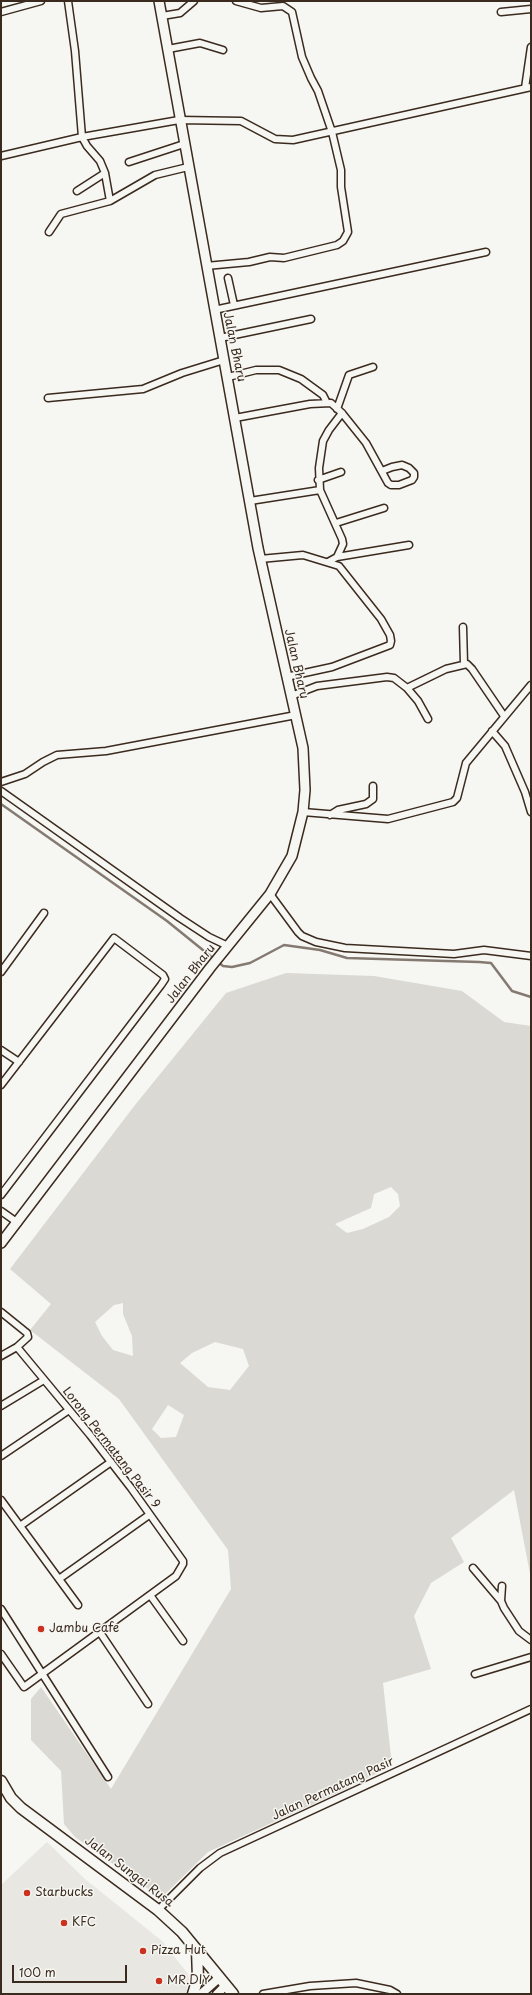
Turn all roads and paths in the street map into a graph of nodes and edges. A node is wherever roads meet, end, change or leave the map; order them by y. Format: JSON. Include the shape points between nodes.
{"nodes":[{"id":1,"x":41,"y":1,"type":"edge"},
{"id":2,"x":68,"y":1,"type":"edge"},
{"id":3,"x":159,"y":1,"type":"edge"},
{"id":4,"x":194,"y":1,"type":"edge"},
{"id":5,"x":238,"y":1,"type":"edge"},
{"id":6,"x":531,"y":9,"type":"edge"},
{"id":7,"x":1,"y":12,"type":"edge"},
{"id":8,"x":501,"y":12,"type":"dead end"},
{"id":9,"x":162,"y":16,"type":"junction"},
{"id":10,"x":531,"y":47,"type":"edge"},
{"id":11,"x":168,"y":49,"type":"junction"},
{"id":12,"x":224,"y":50,"type":"dead end"},
{"id":13,"x":528,"y":88,"type":"edge"},
{"id":14,"x":179,"y":120,"type":"junction"},
{"id":15,"x":332,"y":132,"type":"junction"},
{"id":16,"x":82,"y":136,"type":"junction"},
{"id":17,"x":184,"y":144,"type":"junction"},
{"id":18,"x":1,"y":156,"type":"edge"},
{"id":19,"x":129,"y":162,"type":"dead end"},
{"id":20,"x":188,"y":167,"type":"junction"},
{"id":21,"x":105,"y":172,"type":"junction"},
{"id":22,"x":77,"y":191,"type":"dead end"},
{"id":23,"x":110,"y":201,"type":"junction"},
{"id":24,"x":49,"y":232,"type":"dead end"},
{"id":25,"x":486,"y":252,"type":"dead end"},
{"id":26,"x":206,"y":266,"type":"junction"},
{"id":27,"x":228,"y":278,"type":"dead end"},
{"id":28,"x":234,"y":305,"type":"junction"},
{"id":29,"x":214,"y":310,"type":"junction"},
{"id":30,"x":311,"y":319,"type":"dead end"},
{"id":31,"x":220,"y":338,"type":"junction"},
{"id":32,"x":224,"y":360,"type":"junction"},
{"id":33,"x":373,"y":367,"type":"dead end"},
{"id":34,"x":228,"y":377,"type":"junction"},
{"id":35,"x":48,"y":398,"type":"dead end"},
{"id":36,"x":327,"y":402,"type":"junction"},
{"id":37,"x":340,"y":411,"type":"junction"},
{"id":38,"x":235,"y":418,"type":"junction"},
{"id":39,"x":382,"y":471,"type":"junction"},
{"id":40,"x":342,"y":472,"type":"dead end"},
{"id":41,"x":318,"y":480,"type":"junction"},
{"id":42,"x":320,"y":490,"type":"junction"},
{"id":43,"x":250,"y":501,"type":"junction"},
{"id":44,"x":384,"y":508,"type":"dead end"},
{"id":45,"x":336,"y":523,"type":"junction"},
{"id":46,"x":409,"y":545,"type":"dead end"},
{"id":47,"x":337,"y":557,"type":"junction"},
{"id":48,"x":260,"y":559,"type":"junction"},
{"id":49,"x":328,"y":562,"type":"junction"},
{"id":50,"x":463,"y":627,"type":"dead end"},
{"id":51,"x":464,"y":664,"type":"junction"},
{"id":52,"x":286,"y":677,"type":"junction"},
{"id":53,"x":531,"y":685,"type":"edge"},
{"id":54,"x":407,"y":688,"type":"junction"},
{"id":55,"x":291,"y":696,"type":"junction"},
{"id":56,"x":296,"y":715,"type":"junction"},
{"id":57,"x":504,"y":716,"type":"junction"},
{"id":58,"x":428,"y":719,"type":"dead end"},
{"id":59,"x":492,"y":731,"type":"junction"},
{"id":60,"x":1,"y":782,"type":"edge"},
{"id":61,"x":373,"y":786,"type":"dead end"},
{"id":62,"x":1,"y":792,"type":"edge"},
{"id":63,"x":303,"y":812,"type":"junction"},
{"id":64,"x":531,"y":812,"type":"edge"},
{"id":65,"x":330,"y":815,"type":"junction"},
{"id":66,"x":270,"y":894,"type":"junction"},
{"id":67,"x":44,"y":913,"type":"dead end"},
{"id":68,"x":228,"y":946,"type":"junction"},
{"id":69,"x":531,"y":956,"type":"edge"},
{"id":70,"x":1,"y":972,"type":"edge"},
{"id":71,"x":1,"y":1050,"type":"edge"},
{"id":72,"x":19,"y":1062,"type":"junction"},
{"id":73,"x":1,"y":1085,"type":"edge"},
{"id":74,"x":1,"y":1195,"type":"edge"},
{"id":75,"x":1,"y":1211,"type":"edge"},
{"id":76,"x":18,"y":1223,"type":"junction"},
{"id":77,"x":1,"y":1243,"type":"edge"},
{"id":78,"x":1,"y":1312,"type":"edge"},
{"id":79,"x":17,"y":1347,"type":"junction"},
{"id":80,"x":1,"y":1356,"type":"edge"},
{"id":81,"x":44,"y":1380,"type":"junction"},
{"id":82,"x":1,"y":1406,"type":"edge"},
{"id":83,"x":68,"y":1410,"type":"junction"},
{"id":84,"x":1,"y":1456,"type":"edge"},
{"id":85,"x":111,"y":1462,"type":"junction"},
{"id":86,"x":1,"y":1500,"type":"edge"},
{"id":87,"x":149,"y":1515,"type":"junction"},
{"id":88,"x":20,"y":1526,"type":"junction"},
{"id":89,"x":472,"y":1568,"type":"dead end"},
{"id":90,"x":58,"y":1578,"type":"junction"},
{"id":91,"x":502,"y":1586,"type":"dead end"},
{"id":92,"x":150,"y":1595,"type":"junction"},
{"id":93,"x":501,"y":1601,"type":"junction"},
{"id":94,"x":78,"y":1605,"type":"dead end"},
{"id":95,"x":1,"y":1610,"type":"edge"},
{"id":96,"x":99,"y":1631,"type":"junction"},
{"id":97,"x":531,"y":1640,"type":"edge"},
{"id":98,"x":183,"y":1641,"type":"dead end"},
{"id":99,"x":1,"y":1654,"type":"edge"},
{"id":100,"x":531,"y":1656,"type":"edge"},
{"id":101,"x":43,"y":1672,"type":"junction"},
{"id":102,"x":475,"y":1674,"type":"dead end"},
{"id":103,"x":148,"y":1704,"type":"dead end"},
{"id":104,"x":531,"y":1709,"type":"edge"},
{"id":105,"x":108,"y":1776,"type":"dead end"},
{"id":106,"x":1,"y":1781,"type":"edge"},
{"id":107,"x":158,"y":1910,"type":"junction"},
{"id":108,"x":197,"y":1950,"type":"junction"},
{"id":109,"x":222,"y":1982,"type":"junction"},
{"id":110,"x":193,"y":1994,"type":"edge"},
{"id":111,"x":201,"y":1994,"type":"edge"},
{"id":112,"x":218,"y":1994,"type":"edge"},
{"id":113,"x":232,"y":1994,"type":"edge"},
{"id":114,"x":263,"y":1994,"type":"edge"},
{"id":115,"x":396,"y":1994,"type":"edge"}],
"edges":[{"from":1,"to":7,"type":"street"},
{"from":2,"to":16,"type":"street","via":[[76,51]]},
{"from":3,"to":9,"type":"main road","name":"Jalan Bharu"},
{"from":4,"to":9,"type":"street","via":[[180,13]]},
{"from":5,"to":15,"type":"street","via":[[268,8],[283,6],[292,12],[302,57],[318,91]]},
{"from":6,"to":8,"type":"street"},
{"from":9,"to":11,"type":"main road","name":"Jalan Bharu"},
{"from":10,"to":13,"type":"street"},
{"from":11,"to":12,"type":"street","via":[[200,43]]},
{"from":11,"to":14,"type":"main road","name":"Jalan Bharu"},
{"from":13,"to":15,"type":"street"},
{"from":14,"to":15,"type":"street","via":[[241,121],[275,139],[283,140]]},
{"from":14,"to":16,"type":"street"},
{"from":14,"to":17,"type":"main road","name":"Jalan Bharu"},
{"from":15,"to":26,"type":"street","via":[[341,170],[341,187],[348,223],[348,232],[343,241],[333,246],[284,258],[270,257],[250,262]]},
{"from":16,"to":18,"type":"street"},
{"from":16,"to":21,"type":"street"},
{"from":17,"to":19,"type":"street"},
{"from":17,"to":20,"type":"main road","name":"Jalan Bharu"},
{"from":20,"to":23,"type":"street","via":[[155,175]]},
{"from":20,"to":26,"type":"main road","name":"Jalan Bharu"},
{"from":21,"to":22,"type":"street"},
{"from":21,"to":23,"type":"street"},
{"from":23,"to":24,"type":"street","via":[[61,214]]},
{"from":25,"to":28,"type":"street"},
{"from":26,"to":29,"type":"main road","name":"Jalan Bharu"},
{"from":27,"to":28,"type":"street"},
{"from":28,"to":29,"type":"street"},
{"from":29,"to":31,"type":"main road","name":"Jalan Bharu"},
{"from":30,"to":31,"type":"street"},
{"from":31,"to":32,"type":"main road","name":"Jalan Bharu"},
{"from":32,"to":34,"type":"main road","name":"Jalan Bharu"},
{"from":32,"to":35,"type":"street","via":[[143,389]]},
{"from":33,"to":37,"type":"street","via":[[349,375]]},
{"from":34,"to":36,"type":"street","via":[[256,370],[279,370],[302,379],[323,395]]},
{"from":34,"to":38,"type":"main road","name":"Jalan Bharu"},
{"from":36,"to":37,"type":"street"},
{"from":36,"to":38,"type":"street"},
{"from":37,"to":39,"type":"street","via":[[366,443]]},
{"from":37,"to":41,"type":"street","via":[[323,441]]},
{"from":38,"to":43,"type":"main road","name":"Jalan Bharu"},
{"from":39,"to":39,"type":"street","via":[[402,465],[409,468],[414,477],[408,482],[391,485]]},
{"from":40,"to":41,"type":"street"},
{"from":41,"to":42,"type":"street"},
{"from":42,"to":43,"type":"street"},
{"from":42,"to":45,"type":"street"},
{"from":43,"to":48,"type":"main road","name":"Jalan Bharu"},
{"from":44,"to":45,"type":"street"},
{"from":45,"to":47,"type":"street","via":[[343,544]]},
{"from":46,"to":47,"type":"street"},
{"from":47,"to":49,"type":"street"},
{"from":48,"to":49,"type":"street","via":[[296,555]]},
{"from":48,"to":52,"type":"main road","name":"Jalan Bharu"},
{"from":49,"to":52,"type":"street","via":[[342,568],[387,627],[391,644],[332,667]]},
{"from":50,"to":51,"type":"street"},
{"from":51,"to":54,"type":"street","via":[[432,675]]},
{"from":51,"to":57,"type":"street","via":[[472,669]]},
{"from":52,"to":55,"type":"main road","name":"Jalan Bharu"},
{"from":53,"to":57,"type":"street"},
{"from":54,"to":55,"type":"street","via":[[394,678],[387,677],[317,686]]},
{"from":54,"to":58,"type":"street"},
{"from":55,"to":56,"type":"main road","name":"Jalan Bharu"},
{"from":56,"to":60,"type":"street","via":[[106,751],[57,755],[25,774]]},
{"from":56,"to":63,"type":"main road","name":"Jalan Bharu","via":[[303,748]]},
{"from":57,"to":59,"type":"street"},
{"from":59,"to":64,"type":"street","via":[[505,746]]},
{"from":59,"to":65,"type":"street","via":[[466,763],[457,798],[453,802],[396,818]]},
{"from":61,"to":65,"type":"street","via":[[373,799],[366,804],[338,810]]},
{"from":62,"to":68,"type":"street","via":[[180,918]]},
{"from":63,"to":65,"type":"street"},
{"from":63,"to":66,"type":"main road","name":"Jalan Bharu","via":[[292,856]]},
{"from":66,"to":68,"type":"main road","name":"Jalan Bharu"},
{"from":66,"to":69,"type":"street","via":[[298,932],[316,942],[345,948],[454,954],[484,950]]},
{"from":67,"to":70,"type":"street"},
{"from":68,"to":76,"type":"main road","name":"Jalan Bharu"},
{"from":71,"to":72,"type":"street"},
{"from":72,"to":73,"type":"street"},
{"from":72,"to":74,"type":"street","via":[[114,938],[163,975],[165,979],[161,985]]},
{"from":75,"to":76,"type":"street"},
{"from":76,"to":77,"type":"main road","name":"Jalan Bharu"},
{"from":78,"to":79,"type":"street","via":[[27,1333],[27,1339]]},
{"from":79,"to":80,"type":"street"},
{"from":79,"to":81,"type":"street","name":"Lorong Permatang Pasir 9"},
{"from":81,"to":82,"type":"street"},
{"from":81,"to":83,"type":"street","name":"Lorong Permatang Pasir 9"},
{"from":83,"to":84,"type":"street"},
{"from":83,"to":85,"type":"street","name":"Lorong Permatang Pasir 9"},
{"from":85,"to":87,"type":"street","name":"Lorong Permatang Pasir 9"},
{"from":85,"to":88,"type":"street"},
{"from":86,"to":88,"type":"street"},
{"from":87,"to":90,"type":"street"},
{"from":87,"to":92,"type":"street","name":"Lorong Permatang Pasir 9","via":[[184,1564],[176,1576]]},
{"from":88,"to":90,"type":"street"},
{"from":89,"to":93,"type":"street"},
{"from":90,"to":94,"type":"street"},
{"from":91,"to":93,"type":"street"},
{"from":92,"to":96,"type":"street"},
{"from":92,"to":98,"type":"street"},
{"from":93,"to":97,"type":"street","via":[[519,1631]]},
{"from":95,"to":101,"type":"street"},
{"from":96,"to":101,"type":"street"},
{"from":96,"to":103,"type":"street"},
{"from":99,"to":101,"type":"street","via":[[24,1686]]},
{"from":100,"to":102,"type":"street"},
{"from":101,"to":105,"type":"street"},
{"from":104,"to":107,"type":"street","name":"Jalan Permatang Pasir","via":[[220,1853],[200,1868]]},
{"from":106,"to":107,"type":"main road","name":"Jalan Sungai Rusa","via":[[11,1798],[21,1808]]},
{"from":107,"to":108,"type":"main road","name":"Jalan Sungai Rusa"},
{"from":108,"to":109,"type":"main road","name":"Jalan Sungai Rusa"},
{"from":108,"to":110,"type":"main road","via":[[198,1978]]},
{"from":109,"to":111,"type":"street"},
{"from":109,"to":112,"type":"street"},
{"from":109,"to":113,"type":"main road","name":"Jalan Sungai Rusa"},
{"from":114,"to":115,"type":"street","via":[[310,1986],[356,1983],[390,1990]]}]}
